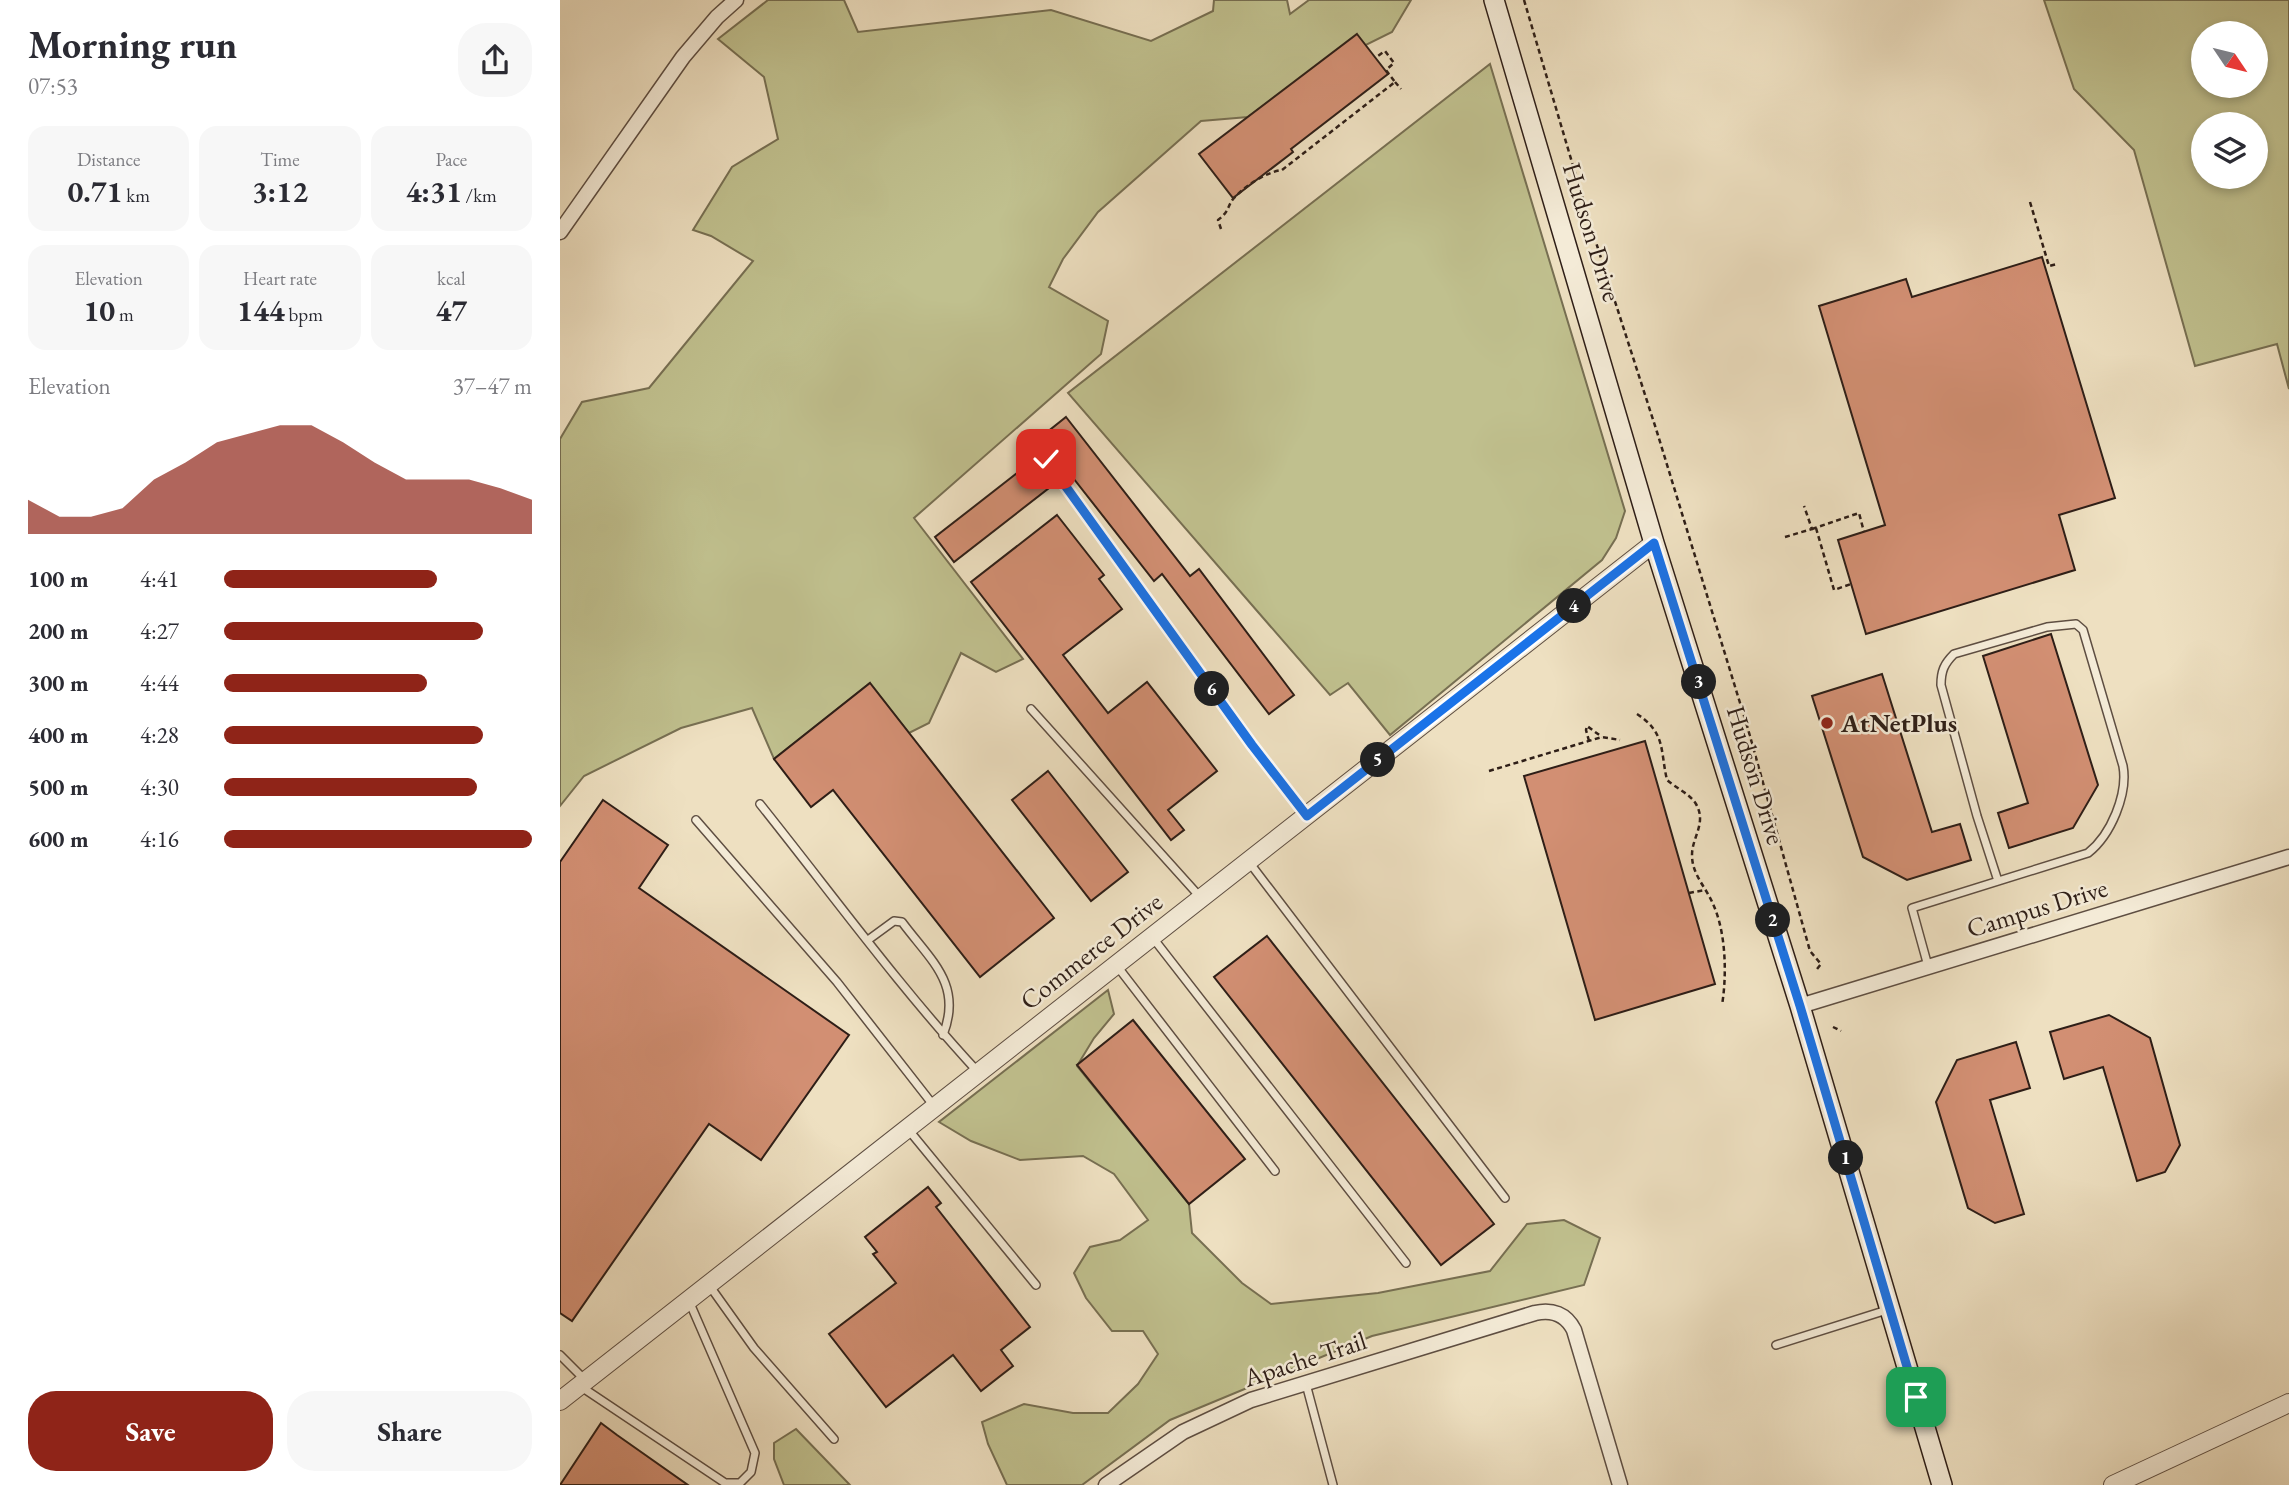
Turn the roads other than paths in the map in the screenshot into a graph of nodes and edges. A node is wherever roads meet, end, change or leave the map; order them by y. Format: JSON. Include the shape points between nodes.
{"nodes":[{"id":1,"x":736,"y":0,"type":"edge"},
{"id":2,"x":1494,"y":0,"type":"edge"},
{"id":3,"x":560,"y":232,"type":"edge"},
{"id":4,"x":1046,"y":459,"type":"dead end"},
{"id":5,"x":1654,"y":543,"type":"junction"},
{"id":6,"x":1031,"y":709,"type":"dead end"},
{"id":7,"x":760,"y":804,"type":"dead end"},
{"id":8,"x":1307,"y":816,"type":"junction"},
{"id":9,"x":696,"y":820,"type":"dead end"},
{"id":10,"x":2289,"y":857,"type":"edge"},
{"id":11,"x":1249,"y":861,"type":"junction"},
{"id":12,"x":1998,"y":881,"type":"junction"},
{"id":13,"x":1201,"y":899,"type":"junction"},
{"id":14,"x":1152,"y":937,"type":"junction"},
{"id":15,"x":868,"y":940,"type":"junction"},
{"id":16,"x":1117,"y":965,"type":"junction"},
{"id":17,"x":1928,"y":966,"type":"junction"},
{"id":18,"x":1800,"y":1006,"type":"junction"},
{"id":19,"x":943,"y":1035,"type":"junction"},
{"id":20,"x":978,"y":1073,"type":"junction"},
{"id":21,"x":934,"y":1107,"type":"junction"},
{"id":22,"x":907,"y":1128,"type":"junction"},
{"id":23,"x":1275,"y":1171,"type":"dead end"},
{"id":24,"x":1505,"y":1199,"type":"dead end"},
{"id":25,"x":1406,"y":1263,"type":"dead end"},
{"id":26,"x":709,"y":1284,"type":"junction"},
{"id":27,"x":1035,"y":1285,"type":"dead end"},
{"id":28,"x":688,"y":1300,"type":"junction"},
{"id":29,"x":1891,"y":1309,"type":"junction"},
{"id":30,"x":1776,"y":1345,"type":"dead end"},
{"id":31,"x":560,"y":1355,"type":"edge"},
{"id":32,"x":583,"y":1383,"type":"junction"},
{"id":33,"x":1306,"y":1383,"type":"junction"},
{"id":34,"x":560,"y":1401,"type":"edge"},
{"id":35,"x":2289,"y":1403,"type":"edge"},
{"id":36,"x":834,"y":1439,"type":"dead end"},
{"id":37,"x":1106,"y":1485,"type":"edge"},
{"id":38,"x":1333,"y":1485,"type":"edge"},
{"id":39,"x":1620,"y":1485,"type":"edge"},
{"id":40,"x":1942,"y":1485,"type":"edge"},
{"id":41,"x":2113,"y":1485,"type":"edge"}],
"edges":[{"from":1,"to":3,"type":"street","via":[[683,57]]},
{"from":2,"to":5,"type":"main road","name":"Hudson Drive"},
{"from":4,"to":8,"type":"lane"},
{"from":5,"to":8,"type":"street","name":"Commerce Drive"},
{"from":5,"to":18,"type":"main road","name":"Hudson Drive"},
{"from":6,"to":13,"type":"lane"},
{"from":7,"to":15,"type":"lane"},
{"from":8,"to":11,"type":"street","name":"Commerce Drive"},
{"from":9,"to":21,"type":"lane","via":[[837,982]]},
{"from":10,"to":17,"type":"street","name":"Campus Drive"},
{"from":11,"to":13,"type":"street","name":"Commerce Drive"},
{"from":11,"to":24,"type":"lane"},
{"from":12,"to":12,"type":"lane","via":[[2088,853],[2104,836],[2122,796],[2123,766],[2083,630],[2077,624],[1954,654],[1941,673]]},
{"from":12,"to":17,"type":"lane","via":[[1912,908]]},
{"from":13,"to":14,"type":"street","name":"Commerce Drive"},
{"from":14,"to":16,"type":"street","name":"Commerce Drive"},
{"from":14,"to":25,"type":"lane"},
{"from":15,"to":19,"type":"lane"},
{"from":15,"to":19,"type":"lane","via":[[894,921],[902,922],[950,989],[951,1015]]},
{"from":16,"to":20,"type":"street","name":"Commerce Drive"},
{"from":16,"to":23,"type":"lane"},
{"from":17,"to":18,"type":"street","name":"Campus Drive"},
{"from":18,"to":29,"type":"main road","name":"Hudson Drive"},
{"from":19,"to":20,"type":"lane"},
{"from":20,"to":21,"type":"street","name":"Commerce Drive"},
{"from":21,"to":22,"type":"street","name":"Commerce Drive"},
{"from":22,"to":26,"type":"street","name":"Commerce Drive"},
{"from":22,"to":27,"type":"lane"},
{"from":26,"to":28,"type":"street","name":"Commerce Drive"},
{"from":26,"to":36,"type":"lane","via":[[754,1349]]},
{"from":28,"to":32,"type":"street","name":"Commerce Drive"},
{"from":28,"to":32,"type":"lane","via":[[755,1454],[751,1472],[740,1483],[725,1483]]},
{"from":29,"to":30,"type":"lane"},
{"from":29,"to":40,"type":"main road","name":"Hudson Drive"},
{"from":31,"to":32,"type":"lane"},
{"from":32,"to":34,"type":"street","name":"Commerce Drive"},
{"from":33,"to":37,"type":"street","name":"Apache Trail","via":[[1251,1400],[1183,1432]]},
{"from":33,"to":38,"type":"lane"},
{"from":33,"to":39,"type":"street","name":"Apache Trail","via":[[1550,1311],[1574,1330]]},
{"from":35,"to":41,"type":"street"}]}
